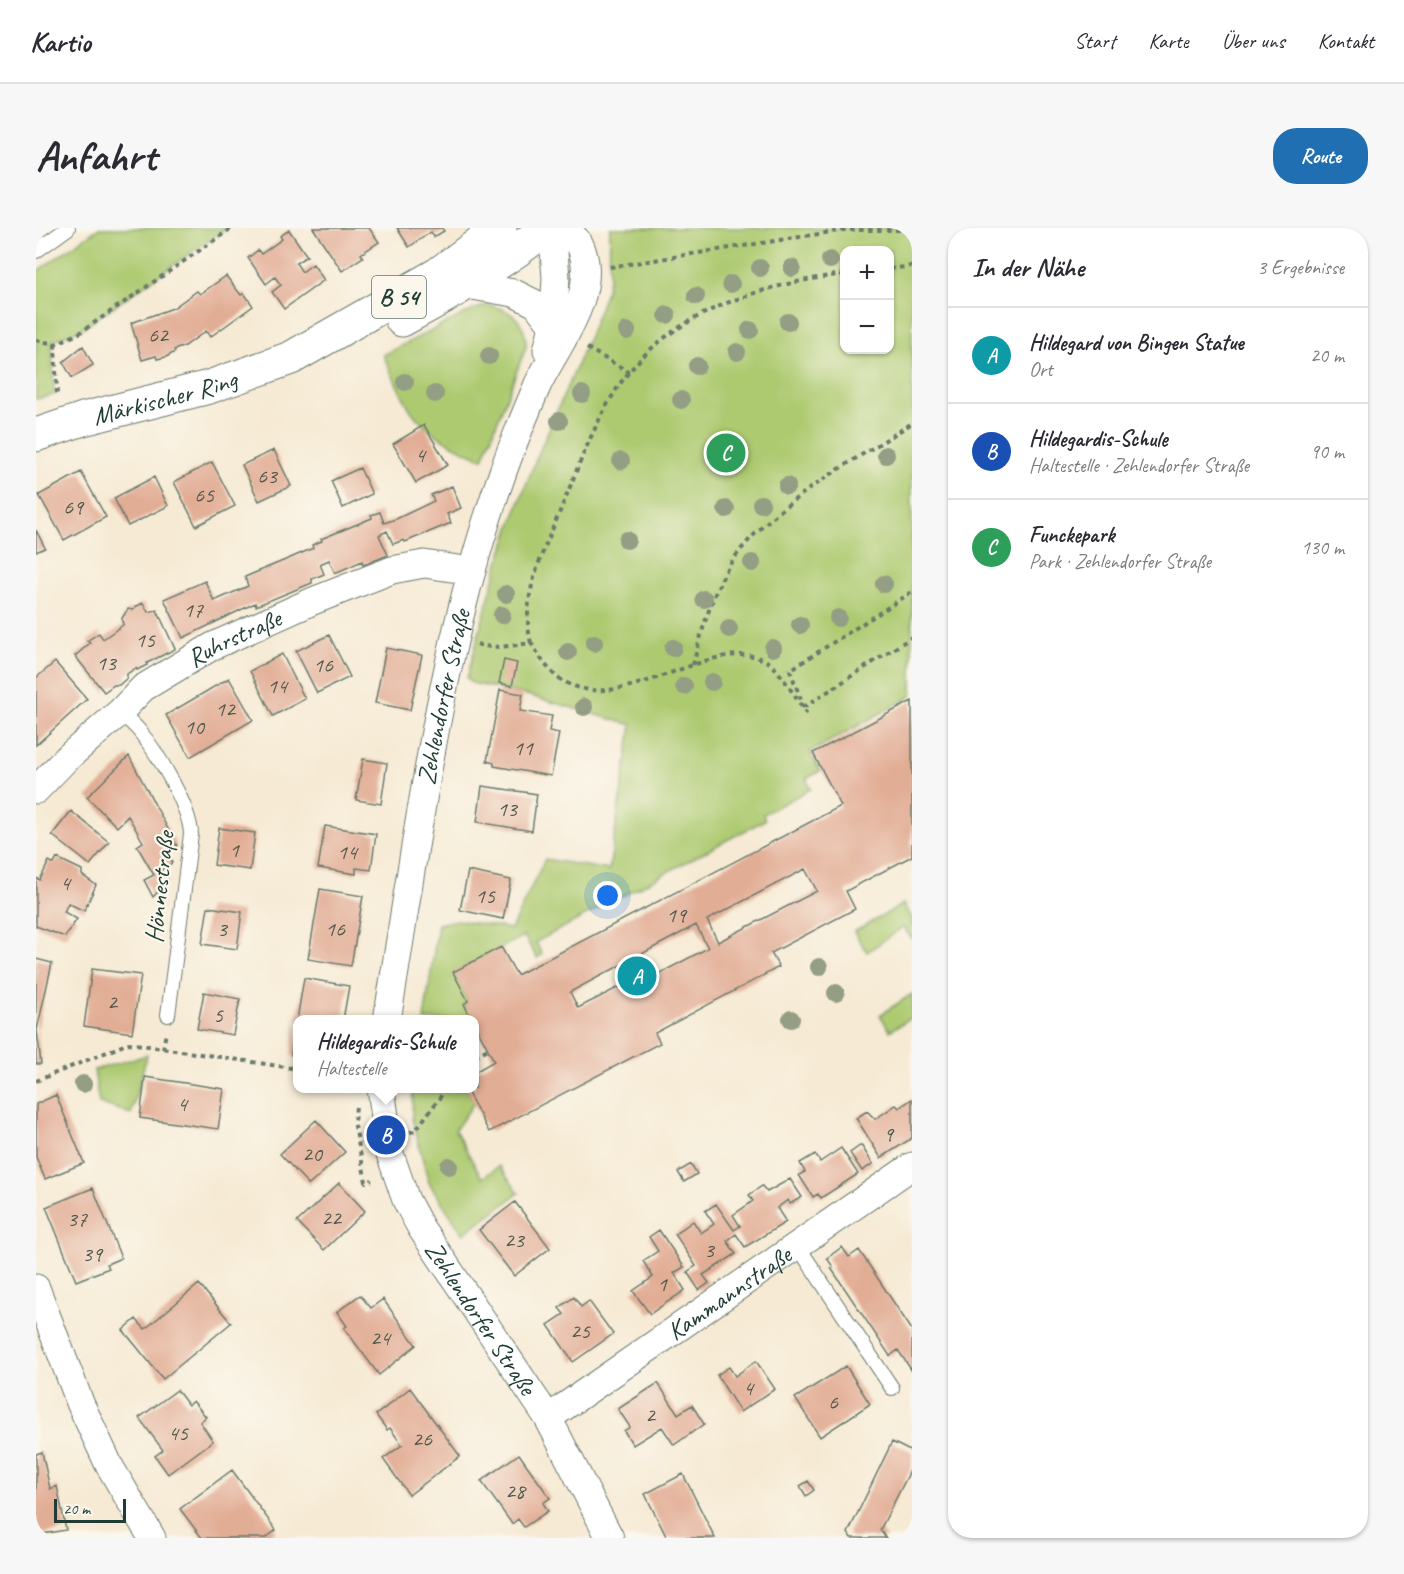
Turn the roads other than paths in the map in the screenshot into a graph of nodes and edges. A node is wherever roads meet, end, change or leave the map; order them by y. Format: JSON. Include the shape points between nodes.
{"nodes":[{"id":1,"x":68,"y":228,"type":"edge"},
{"id":2,"x":500,"y":228,"type":"edge"},
{"id":3,"x":547,"y":228,"type":"edge"},
{"id":4,"x":557,"y":228,"type":"edge"},
{"id":5,"x":565,"y":228,"type":"edge"},
{"id":6,"x":36,"y":251,"type":"edge"},
{"id":7,"x":466,"y":285,"type":"junction"},
{"id":8,"x":553,"y":326,"type":"junction"},
{"id":9,"x":291,"y":358,"type":"junction"},
{"id":10,"x":539,"y":383,"type":"junction"},
{"id":11,"x":36,"y":435,"type":"edge"},
{"id":12,"x":472,"y":571,"type":"junction"},
{"id":13,"x":120,"y":712,"type":"junction"},
{"id":14,"x":36,"y":790,"type":"edge"},
{"id":15,"x":388,"y":1015,"type":"edge"},
{"id":16,"x":168,"y":1016,"type":"dead end"},
{"id":17,"x":382,"y":1093,"type":"edge"},
{"id":18,"x":912,"y":1166,"type":"edge"},
{"id":19,"x":797,"y":1245,"type":"junction"},
{"id":20,"x":36,"y":1288,"type":"edge"},
{"id":21,"x":892,"y":1388,"type":"dead end"},
{"id":22,"x":548,"y":1418,"type":"junction"},
{"id":23,"x":152,"y":1538,"type":"edge"},
{"id":24,"x":610,"y":1538,"type":"edge"}],
"edges":[{"from":1,"to":6,"type":"lane"},
{"from":2,"to":9,"type":"main road","name":"Märkischer Ring","number":"B 54","via":[[438,274]]},
{"from":3,"to":7,"type":"main road","name":"Märkischer Ring","number":"B 54"},
{"from":4,"to":8,"type":"street","name":"Zehlendorfer Straße"},
{"from":5,"to":10,"type":"street","name":"Zehlendorfer Straße","via":[[579,245],[585,271],[580,302]]},
{"from":7,"to":8,"type":"street","via":[[514,293],[536,304]]},
{"from":7,"to":9,"type":"main road","name":"Märkischer Ring","number":"B 54","via":[[351,346]]},
{"from":8,"to":10,"type":"street","name":"Zehlendorfer Straße"},
{"from":9,"to":11,"type":"main road","name":"Märkischer Ring","number":"B 54","via":[[209,387]]},
{"from":10,"to":12,"type":"street","name":"Zehlendorfer Straße","via":[[504,469]]},
{"from":12,"to":13,"type":"street","name":"Ruhrstraße","via":[[410,565],[343,589],[187,660],[143,688]]},
{"from":12,"to":15,"type":"street","name":"Zehlendorfer Straße","via":[[428,770]]},
{"from":13,"to":14,"type":"street","name":"Ruhrstraße"},
{"from":13,"to":16,"type":"lane","name":"Hönnestraße","via":[[150,745],[191,823]]},
{"from":17,"to":22,"type":"street","name":"Zehlendorfer Straße","via":[[390,1154],[406,1200]]},
{"from":18,"to":19,"type":"street","name":"Kammannstraße"},
{"from":19,"to":21,"type":"lane"},
{"from":19,"to":22,"type":"street","name":"Kammannstraße"},
{"from":20,"to":23,"type":"street","via":[[99,1445]]},
{"from":22,"to":24,"type":"street","name":"Zehlendorfer Straße"}]}
